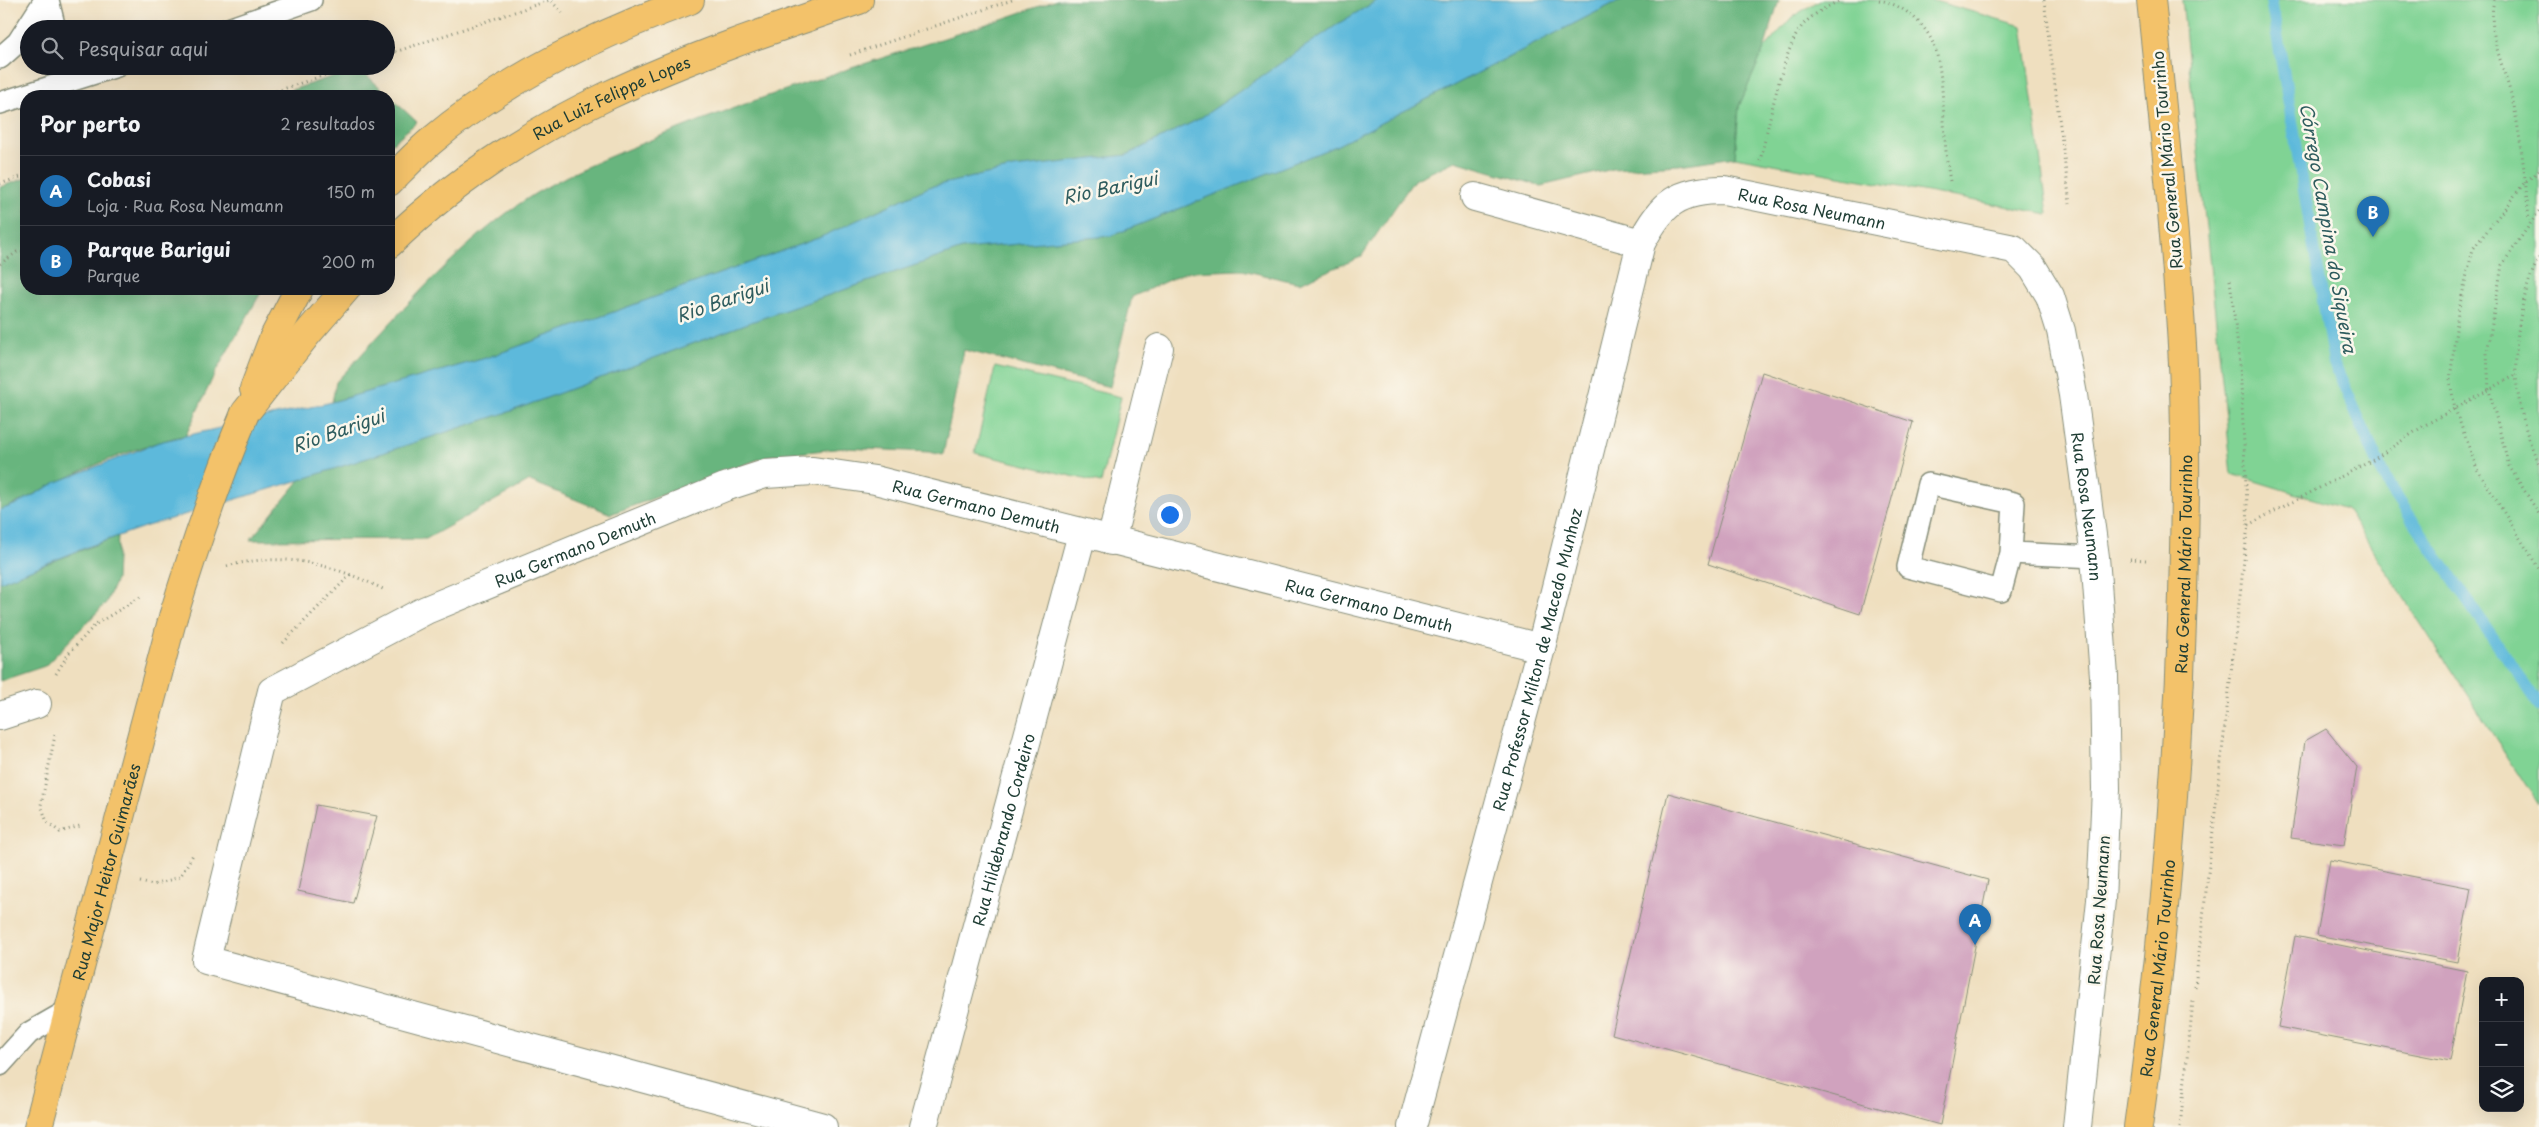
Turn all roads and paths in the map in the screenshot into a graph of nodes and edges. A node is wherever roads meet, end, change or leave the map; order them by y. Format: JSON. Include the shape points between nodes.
{"nodes":[{"id":1,"x":46,"y":0,"type":"edge"},
{"id":2,"x":311,"y":0,"type":"edge"},
{"id":3,"x":690,"y":0,"type":"edge"},
{"id":4,"x":859,"y":0,"type":"edge"},
{"id":5,"x":1012,"y":0,"type":"edge"},
{"id":6,"x":1841,"y":0,"type":"edge"},
{"id":7,"x":1879,"y":0,"type":"edge"},
{"id":8,"x":2044,"y":0,"type":"edge"},
{"id":9,"x":2151,"y":0,"type":"edge"},
{"id":10,"x":2494,"y":0,"type":"edge"},
{"id":11,"x":33,"y":20,"type":"edge"},
{"id":12,"x":52,"y":20,"type":"edge"},
{"id":13,"x":254,"y":20,"type":"edge"},
{"id":14,"x":20,"y":39,"type":"edge"},
{"id":15,"x":590,"y":41,"type":"junction"},
{"id":16,"x":395,"y":52,"type":"edge"},
{"id":17,"x":850,"y":55,"type":"dead end"},
{"id":18,"x":0,"y":58,"type":"edge"},
{"id":19,"x":65,"y":75,"type":"edge"},
{"id":20,"x":325,"y":75,"type":"edge"},
{"id":21,"x":30,"y":90,"type":"edge"},
{"id":22,"x":280,"y":90,"type":"edge"},
{"id":23,"x":20,"y":94,"type":"edge"},
{"id":24,"x":0,"y":103,"type":"edge"},
{"id":25,"x":1759,"y":162,"type":"dead end"},
{"id":26,"x":2539,"y":171,"type":"edge"},
{"id":27,"x":395,"y":176,"type":"edge"},
{"id":28,"x":20,"y":177,"type":"edge"},
{"id":29,"x":1950,"y":181,"type":"dead end"},
{"id":30,"x":2525,"y":182,"type":"junction"},
{"id":31,"x":0,"y":184,"type":"edge"},
{"id":32,"x":1475,"y":197,"type":"dead end"},
{"id":33,"x":1673,"y":200,"type":"joint"},
{"id":34,"x":2070,"y":204,"type":"dead end"},
{"id":35,"x":2539,"y":211,"type":"edge"},
{"id":36,"x":2529,"y":222,"type":"junction"},
{"id":37,"x":395,"y":238,"type":"edge"},
{"id":38,"x":1642,"y":243,"type":"junction"},
{"id":39,"x":20,"y":252,"type":"edge"},
{"id":40,"x":2539,"y":258,"type":"edge"},
{"id":41,"x":0,"y":264,"type":"edge"},
{"id":42,"x":2230,"y":280,"type":"dead end"},
{"id":43,"x":296,"y":295,"type":"edge"},
{"id":44,"x":341,"y":295,"type":"edge"},
{"id":45,"x":1159,"y":348,"type":"dead end"},
{"id":46,"x":2516,"y":375,"type":"junction"},
{"id":47,"x":2490,"y":390,"type":"junction"},
{"id":48,"x":2455,"y":409,"type":"junction"},
{"id":49,"x":245,"y":414,"type":"junction"},
{"id":50,"x":2539,"y":463,"type":"edge"},
{"id":51,"x":2539,"y":514,"type":"edge"},
{"id":52,"x":2248,"y":525,"type":"junction"},
{"id":53,"x":1082,"y":534,"type":"junction"},
{"id":54,"x":1110,"y":541,"type":"junction"},
{"id":55,"x":2010,"y":553,"type":"junction"},
{"id":56,"x":2095,"y":557,"type":"junction"},
{"id":57,"x":2539,"y":569,"type":"edge"},
{"id":58,"x":1541,"y":648,"type":"junction"},
{"id":59,"x":37,"y":704,"type":"dead end"},
{"id":60,"x":0,"y":716,"type":"edge"},
{"id":61,"x":55,"y":733,"type":"dead end"},
{"id":62,"x":82,"y":826,"type":"dead end"},
{"id":63,"x":2194,"y":990,"type":"dead end"},
{"id":64,"x":2193,"y":999,"type":"dead end"},
{"id":65,"x":69,"y":1010,"type":"junction"},
{"id":66,"x":0,"y":1065,"type":"edge"},
{"id":67,"x":38,"y":1127,"type":"edge"},
{"id":68,"x":823,"y":1127,"type":"edge"},
{"id":69,"x":923,"y":1127,"type":"edge"},
{"id":70,"x":1412,"y":1127,"type":"edge"},
{"id":71,"x":2077,"y":1127,"type":"edge"},
{"id":72,"x":2138,"y":1127,"type":"edge"},
{"id":73,"x":2180,"y":1127,"type":"edge"}],
"edges":[{"from":1,"to":11,"type":"lane"},
{"from":1,"to":12,"type":"lane"},
{"from":2,"to":13,"type":"lane"},
{"from":3,"to":15,"type":"main road"},
{"from":4,"to":37,"type":"main road","name":"Rua Luiz Felippe Lopes","via":[[686,60],[613,92],[536,132],[477,169]]},
{"from":5,"to":17,"type":"path"},
{"from":6,"to":25,"type":"path","via":[[1820,10],[1802,26],[1789,50]]},
{"from":7,"to":29,"type":"path","via":[[1910,14],[1927,32],[1937,54],[1944,154]]},
{"from":8,"to":34,"type":"path"},
{"from":9,"to":72,"type":"main road","name":"Rua General Mário Tourinho","via":[[2182,346],[2184,553],[2172,815],[2160,951]]},
{"from":10,"to":30,"type":"path","via":[[2490,24],[2514,109]]},
{"from":14,"to":18,"type":"lane"},
{"from":15,"to":16,"type":"path","via":[[550,0]]},
{"from":15,"to":27,"type":"main road","via":[[534,70],[482,103],[430,142]]},
{"from":19,"to":21,"type":"lane"},
{"from":20,"to":22,"type":"path"},
{"from":23,"to":24,"type":"lane"},
{"from":26,"to":30,"type":"path"},
{"from":28,"to":31,"type":"path"},
{"from":30,"to":36,"type":"path"},
{"from":30,"to":48,"type":"path","via":[[2473,249],[2458,312],[2450,381]]},
{"from":32,"to":38,"type":"street"},
{"from":33,"to":38,"type":"street","name":"Rua Professor Milton de Macedo Munhoz","via":[[1653,221]]},
{"from":33,"to":56,"type":"street","name":"Rua Rosa Neumann","via":[[1699,190],[1724,190],[2014,249],[2033,268],[2050,296],[2062,331]]},
{"from":35,"to":36,"type":"path"},
{"from":36,"to":47,"type":"path","via":[[2502,265],[2487,353]]},
{"from":38,"to":58,"type":"street","name":"Rua Professor Milton de Macedo Munhoz"},
{"from":39,"to":41,"type":"path"},
{"from":40,"to":46,"type":"path","via":[[2530,274],[2518,340]]},
{"from":42,"to":52,"type":"path","via":[[2240,364]]},
{"from":43,"to":49,"type":"main road","via":[[273,338]]},
{"from":44,"to":49,"type":"main road"},
{"from":45,"to":54,"type":"street"},
{"from":46,"to":47,"type":"path"},
{"from":46,"to":50,"type":"path","via":[[2530,447]]},
{"from":47,"to":48,"type":"path"},
{"from":47,"to":51,"type":"path","via":[[2509,466]]},
{"from":48,"to":52,"type":"path","via":[[2373,460]]},
{"from":48,"to":57,"type":"path","via":[[2477,470]]},
{"from":49,"to":65,"type":"main road","name":"Rua Major Heitor Guimarães","bridge":true,"via":[[217,481],[173,618]]},
{"from":52,"to":63,"type":"path"},
{"from":53,"to":54,"type":"street","name":"Rua Germano Demuth"},
{"from":53,"to":68,"type":"street","name":"Rua Germano Demuth","via":[[876,480],[813,472],[765,474],[426,610],[272,691],[206,960]]},
{"from":53,"to":69,"type":"street","name":"Rua Hildebrando Cordeiro"},
{"from":54,"to":58,"type":"street","name":"Rua Germano Demuth"},
{"from":55,"to":55,"type":"lane","via":[[2014,504],[1928,484],[1908,567],[2001,591]]},
{"from":55,"to":56,"type":"lane"},
{"from":56,"to":71,"type":"street","name":"Rua Rosa Neumann","via":[[2104,676],[2106,789],[2101,900]]},
{"from":58,"to":70,"type":"street","name":"Rua Professor Milton de Macedo Munhoz"},
{"from":59,"to":60,"type":"street"},
{"from":61,"to":62,"type":"path","via":[[41,805],[47,822],[60,832]]},
{"from":64,"to":73,"type":"path"},
{"from":65,"to":66,"type":"lane","via":[[29,1033]]},
{"from":65,"to":67,"type":"main road","name":"Rua Major Heitor Guimarães"}]}
